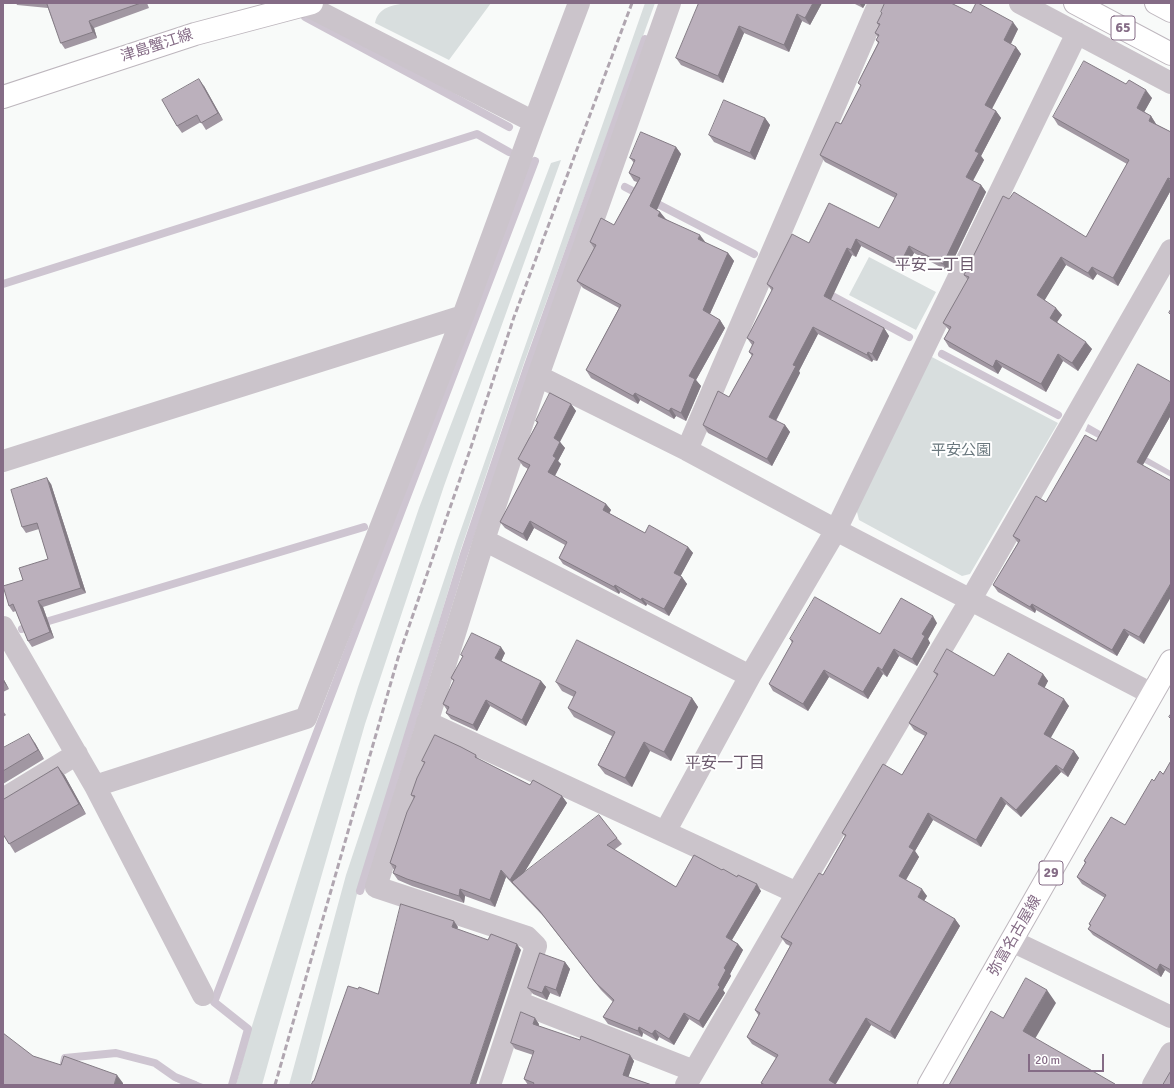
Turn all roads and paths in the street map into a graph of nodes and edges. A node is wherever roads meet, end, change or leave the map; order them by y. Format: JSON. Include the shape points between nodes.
{"nodes":[{"id":1,"x":306,"y":3,"type":"edge"},
{"id":2,"x":579,"y":3,"type":"edge"},
{"id":3,"x":670,"y":3,"type":"edge"},
{"id":4,"x":879,"y":3,"type":"edge"},
{"id":5,"x":1020,"y":3,"type":"edge"},
{"id":6,"x":1075,"y":3,"type":"edge"},
{"id":7,"x":1156,"y":3,"type":"edge"},
{"id":8,"x":1171,"y":11,"type":"edge"},
{"id":9,"x":1077,"y":33,"type":"junction"},
{"id":10,"x":1171,"y":54,"type":"edge"},
{"id":11,"x":1171,"y":84,"type":"edge"},
{"id":12,"x":3,"y":97,"type":"edge"},
{"id":13,"x":534,"y":122,"type":"junction"},
{"id":14,"x":1171,"y":250,"type":"edge"},
{"id":15,"x":463,"y":316,"type":"junction"},
{"id":16,"x":538,"y":376,"type":"junction"},
{"id":17,"x":687,"y":450,"type":"junction"},
{"id":18,"x":3,"y":461,"type":"edge"},
{"id":19,"x":836,"y":530,"type":"junction"},
{"id":20,"x":484,"y":540,"type":"junction"},
{"id":21,"x":971,"y":599,"type":"junction"},
{"id":22,"x":3,"y":627,"type":"edge"},
{"id":23,"x":1171,"y":661,"type":"edge"},
{"id":24,"x":750,"y":676,"type":"junction"},
{"id":25,"x":1152,"y":694,"type":"junction"},
{"id":26,"x":427,"y":722,"type":"junction"},
{"id":27,"x":77,"y":754,"type":"junction"},
{"id":28,"x":95,"y":786,"type":"junction"},
{"id":29,"x":3,"y":799,"type":"edge"},
{"id":30,"x":664,"y":832,"type":"junction"},
{"id":31,"x":797,"y":893,"type":"junction"},
{"id":32,"x":1012,"y":941,"type":"junction"},
{"id":33,"x":203,"y":995,"type":"dead end"},
{"id":34,"x":518,"y":1002,"type":"junction"},
{"id":35,"x":1171,"y":1017,"type":"edge"},
{"id":36,"x":1171,"y":1053,"type":"edge"},
{"id":37,"x":690,"y":1078,"type":"edge"},
{"id":38,"x":490,"y":1085,"type":"edge"},
{"id":39,"x":929,"y":1085,"type":"edge"},
{"id":40,"x":1153,"y":1085,"type":"edge"}],
"edges":[{"from":1,"to":12,"type":"main road","name":"津島蟹江線","via":[[195,34]]},
{"from":1,"to":13,"type":"street"},
{"from":2,"to":13,"type":"street"},
{"from":3,"to":16,"type":"street"},
{"from":4,"to":17,"type":"street"},
{"from":5,"to":9,"type":"street"},
{"from":6,"to":10,"type":"main road","number":"65"},
{"from":7,"to":8,"type":"main road"},
{"from":9,"to":11,"type":"street"},
{"from":9,"to":19,"type":"street"},
{"from":13,"to":15,"type":"street"},
{"from":14,"to":21,"type":"street"},
{"from":15,"to":18,"type":"street"},
{"from":15,"to":28,"type":"street","via":[[306,718]]},
{"from":16,"to":17,"type":"street"},
{"from":16,"to":20,"type":"street"},
{"from":17,"to":19,"type":"street"},
{"from":19,"to":21,"type":"street"},
{"from":19,"to":24,"type":"street"},
{"from":20,"to":24,"type":"street"},
{"from":20,"to":26,"type":"street"},
{"from":21,"to":25,"type":"street"},
{"from":21,"to":31,"type":"street"},
{"from":22,"to":27,"type":"street"},
{"from":23,"to":25,"type":"main road","name":"弥富名古屋線","number":"29"},
{"from":24,"to":30,"type":"street"},
{"from":25,"to":32,"type":"main road","name":"弥富名古屋線","number":"29"},
{"from":26,"to":30,"type":"street"},
{"from":26,"to":34,"type":"street","via":[[376,887],[527,937],[536,946]]},
{"from":27,"to":28,"type":"street"},
{"from":27,"to":29,"type":"street"},
{"from":28,"to":33,"type":"street"},
{"from":30,"to":31,"type":"street"},
{"from":31,"to":37,"type":"street"},
{"from":32,"to":35,"type":"street"},
{"from":32,"to":39,"type":"main road","name":"弥富名古屋線","number":"29"},
{"from":34,"to":37,"type":"street"},
{"from":34,"to":38,"type":"street"},
{"from":36,"to":40,"type":"street"}]}
